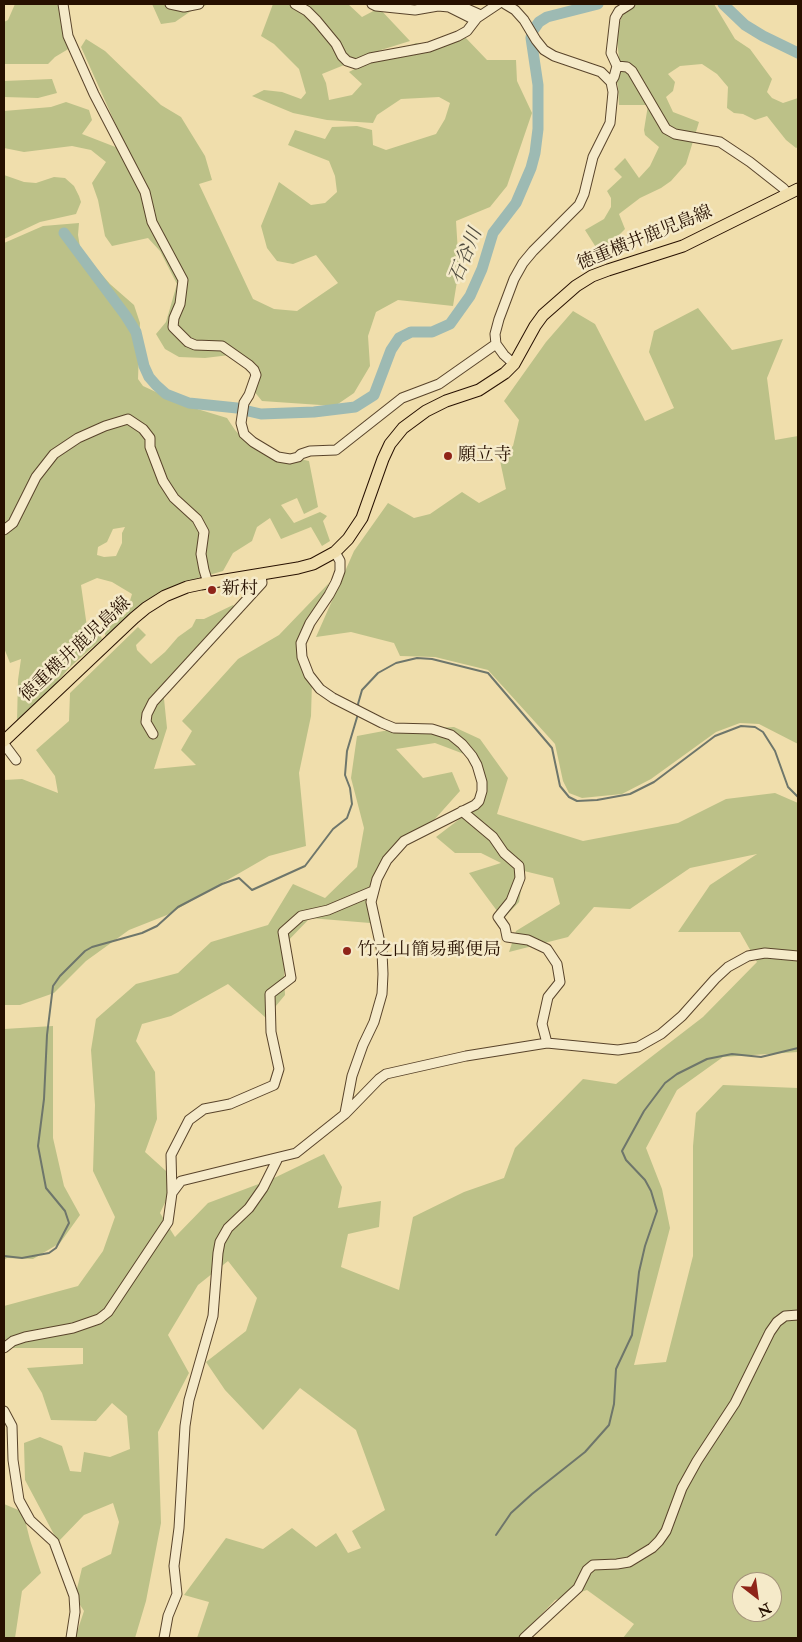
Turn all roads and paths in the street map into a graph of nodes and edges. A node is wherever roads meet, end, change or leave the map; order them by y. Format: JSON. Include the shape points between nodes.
{"nodes":[{"id":1,"x":63,"y":4,"type":"edge"},
{"id":2,"x":170,"y":4,"type":"edge"},
{"id":3,"x":199,"y":4,"type":"edge"},
{"id":4,"x":296,"y":4,"type":"edge"},
{"id":5,"x":372,"y":4,"type":"edge"},
{"id":6,"x":403,"y":4,"type":"edge"},
{"id":7,"x":421,"y":4,"type":"edge"},
{"id":8,"x":455,"y":4,"type":"edge"},
{"id":9,"x":498,"y":4,"type":"edge"},
{"id":10,"x":505,"y":4,"type":"edge"},
{"id":11,"x":630,"y":4,"type":"edge"},
{"id":12,"x":478,"y":18,"type":"junction"},
{"id":13,"x":616,"y":66,"type":"junction"},
{"id":14,"x":611,"y":82,"type":"junction"},
{"id":15,"x":796,"y":191,"type":"edge"},
{"id":16,"x":496,"y":344,"type":"junction"},
{"id":17,"x":514,"y":364,"type":"junction"},
{"id":18,"x":4,"y":530,"type":"edge"},
{"id":19,"x":335,"y":552,"type":"junction"},
{"id":20,"x":261,"y":575,"type":"junction"},
{"id":21,"x":208,"y":583,"type":"junction"},
{"id":22,"x":153,"y":734,"type":"dead end"},
{"id":23,"x":4,"y":742,"type":"edge"},
{"id":24,"x":16,"y":760,"type":"dead end"},
{"id":25,"x":462,"y":812,"type":"junction"},
{"id":26,"x":373,"y":891,"type":"junction"},
{"id":27,"x":798,"y":956,"type":"edge"},
{"id":28,"x":547,"y":1043,"type":"junction"},
{"id":29,"x":345,"y":1114,"type":"junction"},
{"id":30,"x":278,"y":1158,"type":"junction"},
{"id":31,"x":172,"y":1193,"type":"junction"},
{"id":32,"x":798,"y":1314,"type":"edge"},
{"id":33,"x":4,"y":1348,"type":"edge"},
{"id":34,"x":4,"y":1411,"type":"edge"},
{"id":35,"x":8,"y":1461,"type":"edge"},
{"id":36,"x":70,"y":1638,"type":"edge"},
{"id":37,"x":164,"y":1638,"type":"edge"},
{"id":38,"x":524,"y":1638,"type":"edge"}],
"edges":[{"from":1,"to":16,"type":"street","via":[[68,36],[145,192],[152,222],[184,280],[174,327],[188,342],[222,346],[254,370],[256,375],[244,403],[241,423],[244,434],[253,442],[278,457],[290,459],[310,452],[336,450],[402,398],[439,384]]},
{"from":2,"to":3,"type":"street","via":[[184,7]]},
{"from":4,"to":12,"type":"street","via":[[317,21],[347,62],[356,64],[429,47],[467,31]]},
{"from":5,"to":12,"type":"street","via":[[415,10],[450,7]]},
{"from":6,"to":7,"type":"street"},
{"from":8,"to":12,"type":"street"},
{"from":9,"to":12,"type":"street"},
{"from":10,"to":14,"type":"street","via":[[524,20],[544,50],[594,68]]},
{"from":11,"to":13,"type":"street","via":[[619,11],[613,25],[612,53]]},
{"from":13,"to":14,"type":"street"},
{"from":13,"to":15,"type":"street","via":[[632,71],[666,129],[675,134],[720,142],[783,188]]},
{"from":14,"to":16,"type":"street","via":[[610,124],[594,156],[584,194],[572,213],[523,263],[499,319]]},
{"from":15,"to":17,"type":"main road","name":"徳重横井鹿児島線","via":[[683,246],[592,276],[554,304],[535,326]]},
{"from":16,"to":17,"type":"street"},
{"from":17,"to":19,"type":"main road","name":"徳重横井鹿児島線","via":[[479,390],[436,406],[404,428],[390,444],[362,518]]},
{"from":18,"to":21,"type":"street","via":[[13,523],[36,477],[61,448],[105,426],[128,419],[150,438],[150,447],[163,481],[174,498],[197,519],[204,532],[201,554]]},
{"from":19,"to":20,"type":"main road","name":"徳重横井鹿児島線","via":[[313,564]]},
{"from":19,"to":25,"type":"street","via":[[340,561],[340,571],[301,643],[306,670],[315,684],[358,712],[394,728],[432,729],[451,735],[462,744],[475,761],[482,782],[479,801]]},
{"from":20,"to":21,"type":"main road","name":"徳重横井鹿児島線"},
{"from":20,"to":22,"type":"street","via":[[262,583],[153,702],[146,722]]},
{"from":21,"to":23,"type":"main road","name":"徳重横井鹿児島線","via":[[165,596],[140,613]]},
{"from":23,"to":24,"type":"street"},
{"from":25,"to":26,"type":"street","via":[[404,841],[387,860]]},
{"from":25,"to":28,"type":"street","via":[[493,837],[518,866],[520,878],[511,901],[498,917],[507,937],[528,940],[547,949],[557,964],[560,982],[548,997],[542,1024]]},
{"from":26,"to":29,"type":"street","via":[[371,902],[382,952],[382,994],[352,1076]]},
{"from":26,"to":31,"type":"street","via":[[328,910],[301,916],[283,932],[291,978],[270,994],[271,1032],[279,1069],[274,1085],[230,1104],[204,1109],[189,1120],[171,1155]]},
{"from":27,"to":28,"type":"street","via":[[766,953],[748,956],[728,967],[682,1016],[661,1034],[638,1047],[618,1050]]},
{"from":28,"to":29,"type":"street","via":[[466,1056],[386,1074]]},
{"from":29,"to":30,"type":"street","via":[[296,1153]]},
{"from":30,"to":31,"type":"street","via":[[189,1178],[181,1181]]},
{"from":30,"to":37,"type":"street","via":[[263,1188],[220,1242],[213,1316],[189,1400],[185,1426],[174,1566],[177,1594]]},
{"from":31,"to":33,"type":"street","via":[[168,1222],[108,1312],[79,1326],[25,1337]]},
{"from":32,"to":38,"type":"street","via":[[785,1316],[770,1332],[735,1402],[682,1488],[670,1523],[659,1542],[629,1562],[593,1565],[578,1588]]},
{"from":34,"to":35,"type":"street","via":[[12,1426]]},
{"from":35,"to":36,"type":"street","via":[[19,1500],[30,1520],[54,1542],[69,1580],[75,1612]]}]}
